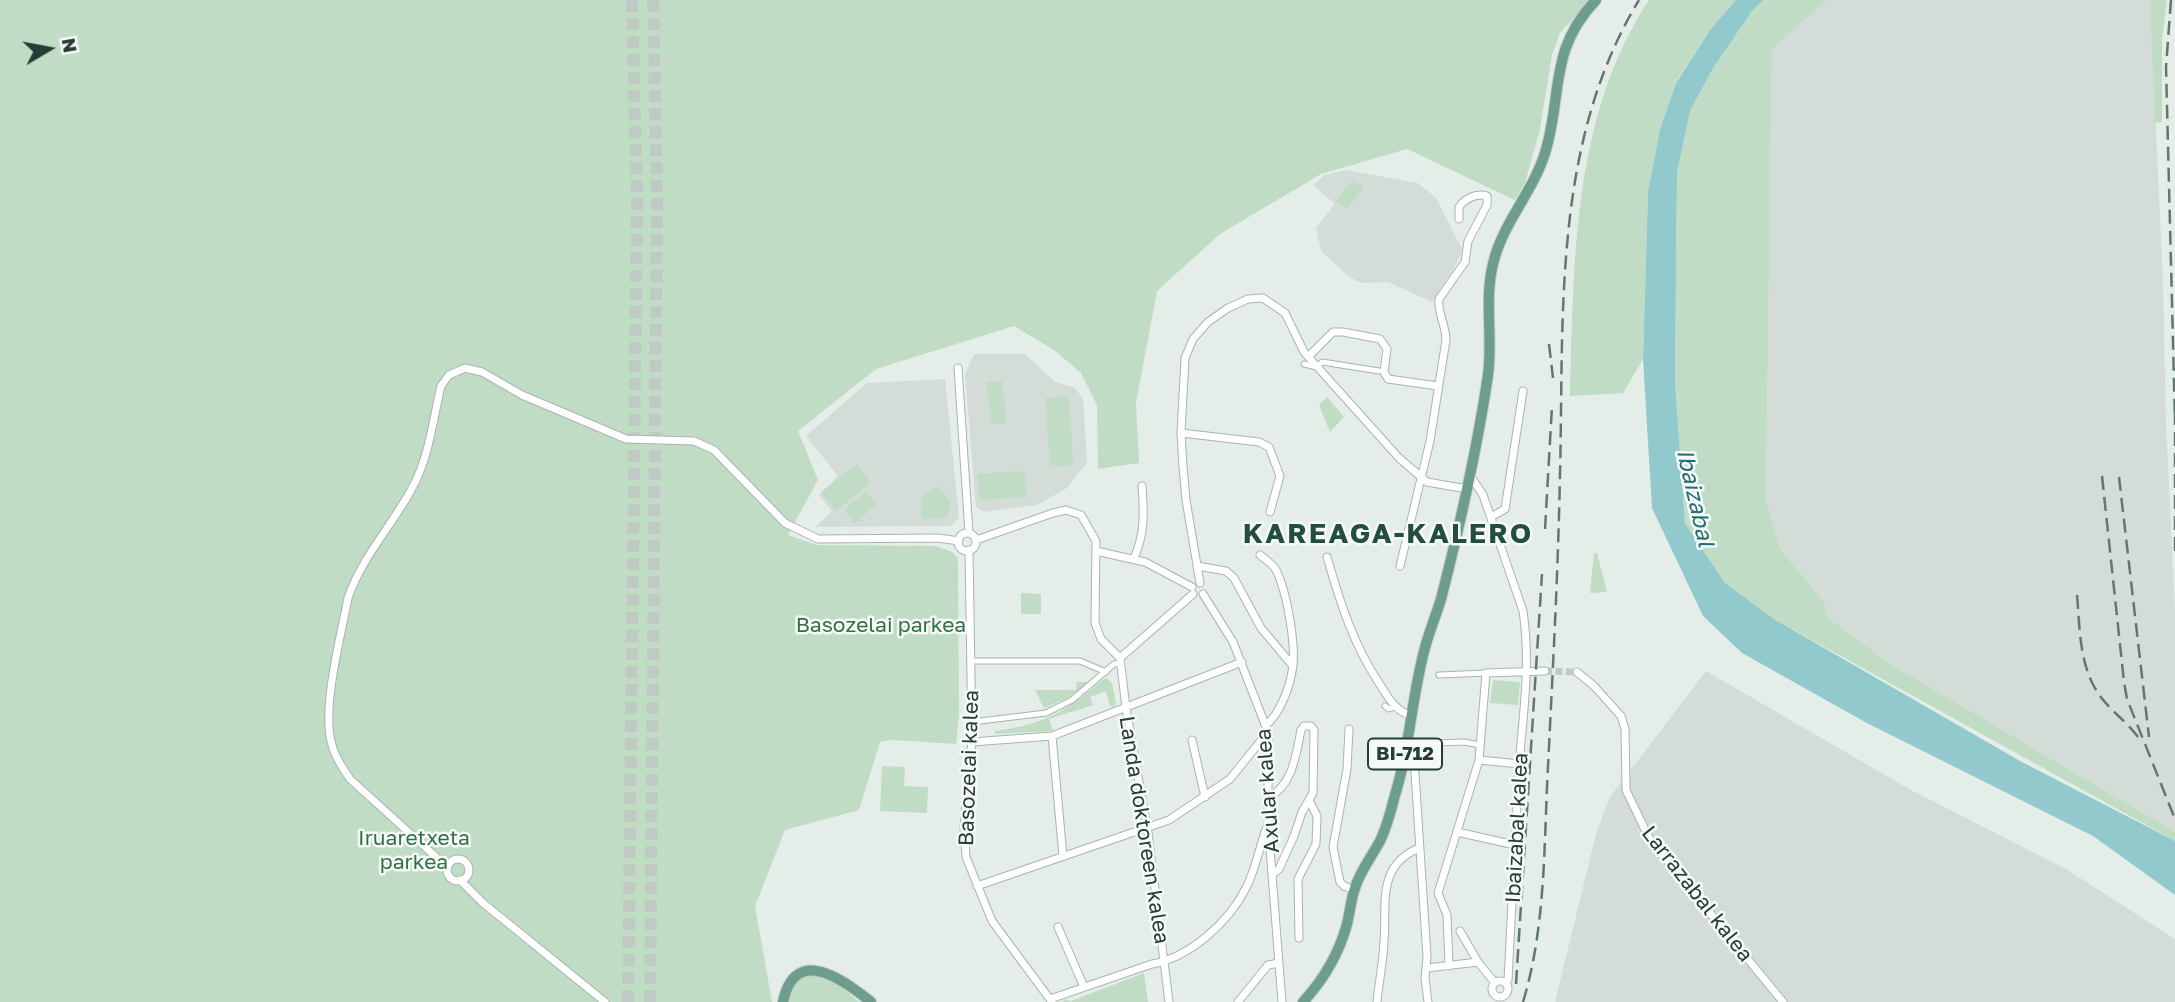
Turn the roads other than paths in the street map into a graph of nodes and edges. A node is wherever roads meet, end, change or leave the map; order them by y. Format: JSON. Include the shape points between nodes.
{"nodes":[{"id":1,"x":1595,"y":0,"type":"edge"},
{"id":2,"x":1460,"y":219,"type":"dead end"},
{"id":3,"x":1306,"y":360,"type":"junction"},
{"id":4,"x":1317,"y":367,"type":"junction"},
{"id":5,"x":958,"y":368,"type":"dead end"},
{"id":6,"x":1380,"y":371,"type":"dead end"},
{"id":7,"x":1438,"y":386,"type":"junction"},
{"id":8,"x":1523,"y":391,"type":"dead end"},
{"id":9,"x":1181,"y":433,"type":"junction"},
{"id":10,"x":1470,"y":475,"type":"junction"},
{"id":11,"x":1420,"y":476,"type":"junction"},
{"id":12,"x":1142,"y":486,"type":"dead end"},
{"id":13,"x":1467,"y":489,"type":"junction"},
{"id":14,"x":1270,"y":512,"type":"dead end"},
{"id":15,"x":1491,"y":517,"type":"junction"},
{"id":16,"x":969,"y":533,"type":"junction"},
{"id":17,"x":976,"y":540,"type":"junction"},
{"id":18,"x":959,"y":541,"type":"junction"},
{"id":19,"x":969,"y":550,"type":"junction"},
{"id":20,"x":1096,"y":551,"type":"junction"},
{"id":21,"x":1260,"y":555,"type":"dead end"},
{"id":22,"x":1327,"y":557,"type":"dead end"},
{"id":23,"x":1133,"y":558,"type":"junction"},
{"id":24,"x":1197,"y":566,"type":"junction"},
{"id":25,"x":1400,"y":566,"type":"dead end"},
{"id":26,"x":1195,"y":588,"type":"junction"},
{"id":27,"x":1121,"y":660,"type":"junction"},
{"id":28,"x":972,"y":661,"type":"junction"},
{"id":29,"x":1242,"y":662,"type":"junction"},
{"id":30,"x":1293,"y":665,"type":"junction"},
{"id":31,"x":1528,"y":671,"type":"junction"},
{"id":32,"x":1545,"y":671,"type":"tunnel mouth"},
{"id":33,"x":1577,"y":671,"type":"tunnel mouth"},
{"id":34,"x":1105,"y":672,"type":"junction"},
{"id":35,"x":1486,"y":673,"type":"junction"},
{"id":36,"x":1439,"y":675,"type":"dead end"},
{"id":37,"x":1385,"y":706,"type":"dead end"},
{"id":38,"x":1395,"y":706,"type":"junction"},
{"id":39,"x":1126,"y":708,"type":"junction"},
{"id":40,"x":1413,"y":716,"type":"junction"},
{"id":41,"x":972,"y":722,"type":"junction"},
{"id":42,"x":1267,"y":728,"type":"junction"},
{"id":43,"x":1349,"y":729,"type":"dead end"},
{"id":44,"x":1052,"y":736,"type":"junction"},
{"id":45,"x":1192,"y":740,"type":"dead end"},
{"id":46,"x":972,"y":742,"type":"junction"},
{"id":47,"x":1437,"y":743,"type":"dead end"},
{"id":48,"x":1480,"y":745,"type":"junction"},
{"id":49,"x":1407,"y":748,"type":"junction"},
{"id":50,"x":1479,"y":760,"type":"junction"},
{"id":51,"x":1520,"y":764,"type":"junction"},
{"id":52,"x":1205,"y":797,"type":"junction"},
{"id":53,"x":1268,"y":798,"type":"junction"},
{"id":54,"x":1310,"y":802,"type":"junction"},
{"id":55,"x":1268,"y":823,"type":"junction"},
{"id":56,"x":1147,"y":828,"type":"junction"},
{"id":57,"x":1457,"y":832,"type":"junction"},
{"id":58,"x":1515,"y":845,"type":"junction"},
{"id":59,"x":1419,"y":848,"type":"junction"},
{"id":60,"x":1063,"y":856,"type":"junction"},
{"id":61,"x":447,"y":867,"type":"junction"},
{"id":62,"x":1273,"y":874,"type":"junction"},
{"id":63,"x":460,"y":880,"type":"junction"},
{"id":64,"x":977,"y":886,"type":"junction"},
{"id":65,"x":1354,"y":890,"type":"junction"},
{"id":66,"x":1058,"y":927,"type":"dead end"},
{"id":67,"x":1460,"y":930,"type":"dead end"},
{"id":68,"x":1299,"y":938,"type":"dead end"},
{"id":69,"x":1164,"y":962,"type":"junction"},
{"id":70,"x":1478,"y":962,"type":"junction"},
{"id":71,"x":1279,"y":963,"type":"junction"},
{"id":72,"x":1449,"y":966,"type":"junction"},
{"id":73,"x":1427,"y":968,"type":"junction"},
{"id":74,"x":1494,"y":983,"type":"junction"},
{"id":75,"x":1506,"y":984,"type":"junction"},
{"id":76,"x":1084,"y":987,"type":"junction"},
{"id":77,"x":1498,"y":999,"type":"edge"},
{"id":78,"x":1051,"y":1000,"type":"edge"},
{"id":79,"x":604,"y":1002,"type":"edge"},
{"id":80,"x":783,"y":1002,"type":"edge"},
{"id":81,"x":871,"y":1002,"type":"edge"},
{"id":82,"x":1169,"y":1002,"type":"edge"},
{"id":83,"x":1238,"y":1002,"type":"edge"},
{"id":84,"x":1282,"y":1002,"type":"edge"},
{"id":85,"x":1303,"y":1002,"type":"edge"},
{"id":86,"x":1377,"y":1002,"type":"edge"},
{"id":87,"x":1427,"y":1002,"type":"edge"},
{"id":88,"x":1783,"y":1002,"type":"edge"}],
"edges":[{"from":1,"to":10,"type":"main road","number":"BI-712","via":[[1565,45],[1545,153],[1493,261],[1488,372]]},
{"from":2,"to":7,"type":"street","via":[[1459,207],[1465,200],[1487,196],[1487,205],[1468,241],[1465,262],[1439,299],[1446,340]]},
{"from":3,"to":4,"type":"street","name":"Axular kalea"},
{"from":3,"to":7,"type":"street","via":[[1333,332],[1380,339],[1387,349],[1384,372],[1388,379]]},
{"from":3,"to":9,"type":"street","name":"Axular kalea","via":[[1285,313],[1263,298],[1228,307],[1208,322],[1188,348]]},
{"from":4,"to":6,"type":"street","via":[[1322,362]]},
{"from":4,"to":11,"type":"street","name":"Axular kalea"},
{"from":5,"to":16,"type":"street"},
{"from":7,"to":11,"type":"street"},
{"from":8,"to":15,"type":"street","via":[[1505,509]]},
{"from":9,"to":14,"type":"street","via":[[1269,447],[1280,476]]},
{"from":9,"to":24,"type":"street","name":"Axular kalea"},
{"from":10,"to":13,"type":"main road","number":"BI-712"},
{"from":10,"to":15,"type":"street","name":"Ibaizabal kalea"},
{"from":11,"to":13,"type":"street","via":[[1427,482]]},
{"from":11,"to":25,"type":"street"},
{"from":12,"to":23,"type":"street","via":[[1144,519],[1141,543]]},
{"from":13,"to":40,"type":"main road","number":"BI-712","via":[[1422,659]]},
{"from":15,"to":31,"type":"street","name":"Ibaizabal kalea","via":[[1523,611]]},
{"from":16,"to":17,"type":"street"},
{"from":16,"to":18,"type":"street"},
{"from":17,"to":19,"type":"street"},
{"from":17,"to":20,"type":"street","via":[[1066,510],[1081,515],[1096,541]]},
{"from":18,"to":19,"type":"street"},
{"from":18,"to":61,"type":"street","via":[[818,539],[785,523],[714,450],[702,444],[626,439],[522,395],[482,372],[465,368],[449,375],[412,489],[355,578],[328,723],[331,745],[350,779]]},
{"from":19,"to":28,"type":"street","name":"Basozelai kalea"},
{"from":20,"to":23,"type":"street"},
{"from":20,"to":27,"type":"street","via":[[1097,633]]},
{"from":21,"to":30,"type":"street","via":[[1276,570],[1283,593]]},
{"from":22,"to":38,"type":"street","via":[[1353,639]]},
{"from":23,"to":26,"type":"street"},
{"from":24,"to":26,"type":"street","name":"Axular kalea"},
{"from":24,"to":30,"type":"street","via":[[1226,571],[1234,578],[1261,628]]},
{"from":26,"to":27,"type":"street"},
{"from":26,"to":29,"type":"street","name":"Axular kalea","via":[[1204,587],[1203,594]]},
{"from":27,"to":34,"type":"street"},
{"from":27,"to":39,"type":"street","name":"Landa doktoreen kalea"},
{"from":28,"to":34,"type":"street","via":[[1080,661]]},
{"from":28,"to":41,"type":"street","name":"Basozelai kalea"},
{"from":29,"to":39,"type":"street"},
{"from":29,"to":42,"type":"street","name":"Axular kalea"},
{"from":30,"to":42,"type":"street","via":[[1289,685]]},
{"from":31,"to":32,"type":"street"},
{"from":31,"to":35,"type":"street"},
{"from":31,"to":51,"type":"street","name":"Ibaizabal kalea"},
{"from":33,"to":88,"type":"street","name":"Larrazabal kalea","via":[[1621,716],[1626,790],[1650,839]]},
{"from":34,"to":41,"type":"street","via":[[1072,700],[1046,713]]},
{"from":35,"to":36,"type":"street"},
{"from":35,"to":48,"type":"street"},
{"from":37,"to":38,"type":"street"},
{"from":38,"to":40,"type":"street"},
{"from":39,"to":44,"type":"street"},
{"from":39,"to":56,"type":"street","name":"Landa doktoreen kalea"},
{"from":40,"to":49,"type":"main road","number":"BI-712"},
{"from":41,"to":46,"type":"street","name":"Basozelai kalea"},
{"from":42,"to":52,"type":"street","via":[[1230,779]]},
{"from":42,"to":53,"type":"street","name":"Axular kalea"},
{"from":43,"to":65,"type":"street","via":[[1333,847],[1340,882]]},
{"from":44,"to":46,"type":"street"},
{"from":44,"to":60,"type":"street"},
{"from":45,"to":52,"type":"street"},
{"from":46,"to":64,"type":"street","name":"Basozelai kalea","via":[[964,826],[966,857]]},
{"from":47,"to":48,"type":"street"},
{"from":48,"to":50,"type":"street"},
{"from":49,"to":59,"type":"street","via":[[1414,758]]},
{"from":49,"to":65,"type":"main road","number":"BI-712","via":[[1386,825]]},
{"from":50,"to":51,"type":"street"},
{"from":50,"to":57,"type":"street"},
{"from":51,"to":58,"type":"street","name":"Ibaizabal kalea"},
{"from":52,"to":56,"type":"street"},
{"from":53,"to":54,"type":"street","via":[[1289,776],[1301,730],[1308,726],[1314,730]]},
{"from":53,"to":55,"type":"street","name":"Axular kalea"},
{"from":54,"to":62,"type":"street"},
{"from":54,"to":68,"type":"street","via":[[1317,816],[1316,844],[1298,880]]},
{"from":55,"to":62,"type":"street","name":"Axular kalea"},
{"from":55,"to":69,"type":"street","via":[[1251,876],[1237,902],[1214,929]]},
{"from":56,"to":60,"type":"street"},
{"from":56,"to":69,"type":"street","name":"Landa doktoreen kalea"},
{"from":57,"to":58,"type":"street"},
{"from":57,"to":72,"type":"street","via":[[1438,893],[1447,915]]},
{"from":58,"to":75,"type":"street","name":"Ibaizabal kalea"},
{"from":59,"to":73,"type":"street"},
{"from":59,"to":86,"type":"street","via":[[1398,861],[1387,880]]},
{"from":60,"to":64,"type":"street"},
{"from":61,"to":63,"type":"street","via":[[450,878]]},
{"from":61,"to":63,"type":"street","via":[[454,860],[464,861],[469,870]]},
{"from":62,"to":71,"type":"street","name":"Axular kalea"},
{"from":63,"to":79,"type":"street"},
{"from":64,"to":78,"type":"street","name":"Basozelai kalea","via":[[992,921]]},
{"from":65,"to":85,"type":"main road","number":"BI-712","via":[[1337,952]]},
{"from":66,"to":76,"type":"street"},
{"from":67,"to":70,"type":"street"},
{"from":69,"to":76,"type":"street"},
{"from":69,"to":82,"type":"street","name":"Landa doktoreen kalea"},
{"from":70,"to":72,"type":"street"},
{"from":70,"to":74,"type":"street"},
{"from":71,"to":83,"type":"street","via":[[1268,965]]},
{"from":71,"to":84,"type":"street","name":"Axular kalea"},
{"from":72,"to":73,"type":"street"},
{"from":73,"to":87,"type":"street"},
{"from":74,"to":75,"type":"street"},
{"from":74,"to":77,"type":"street","via":[[1492,990]]},
{"from":75,"to":77,"type":"street","via":[[1507,993]]},
{"from":76,"to":78,"type":"street"},
{"from":80,"to":81,"type":"main road","via":[[786,988],[811,971],[834,976]]}]}
